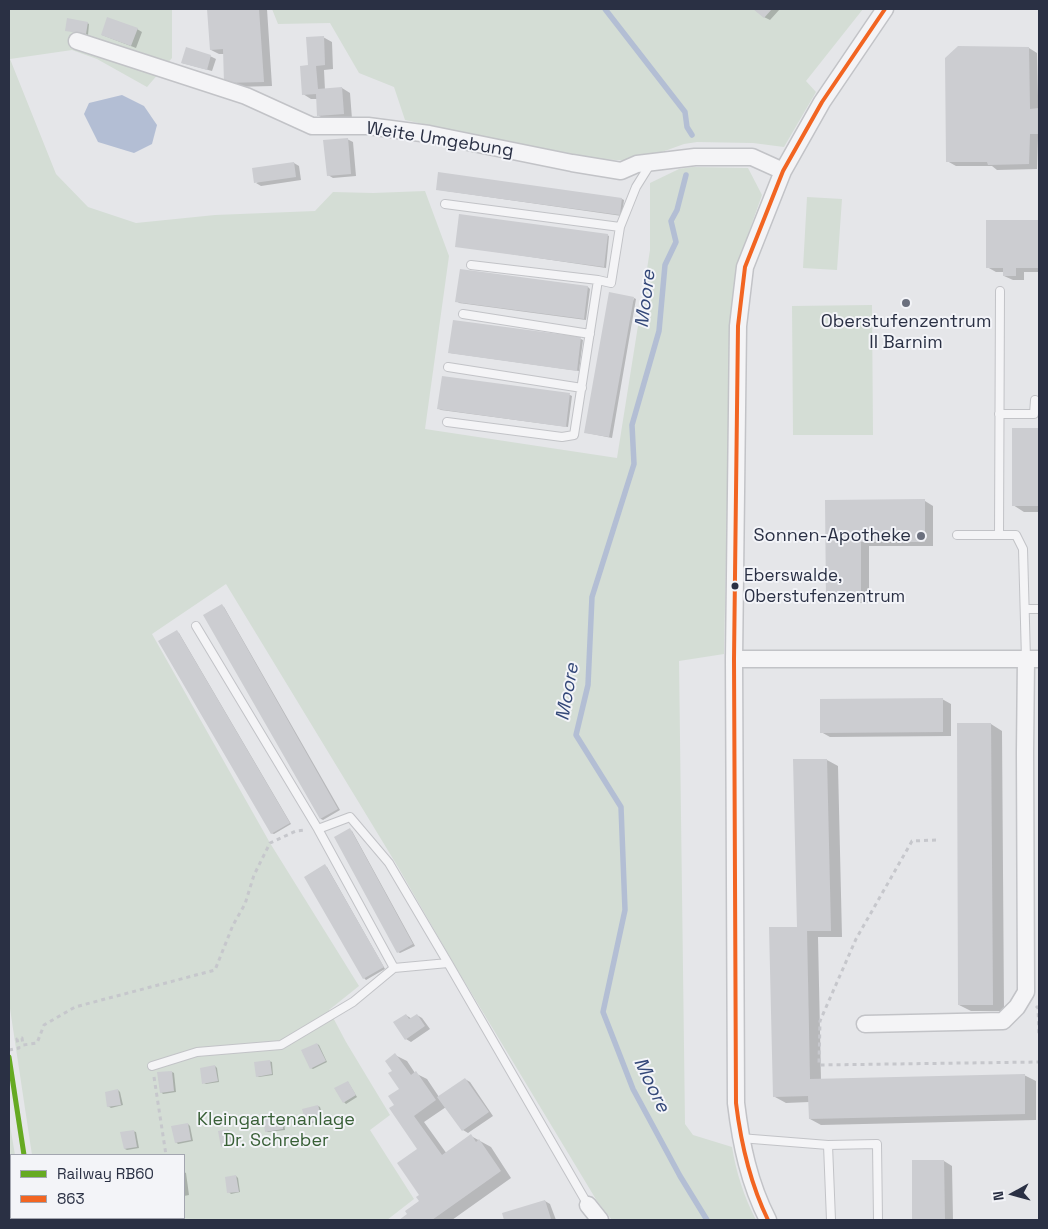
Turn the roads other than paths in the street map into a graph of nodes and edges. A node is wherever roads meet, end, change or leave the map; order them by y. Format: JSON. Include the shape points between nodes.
{"nodes":[{"id":1,"x":885,"y":9,"type":"edge"},
{"id":2,"x":76,"y":41,"type":"dead end"},
{"id":3,"x":652,"y":162,"type":"junction"},
{"id":4,"x":782,"y":171,"type":"junction"},
{"id":5,"x":445,"y":204,"type":"dead end"},
{"id":6,"x":620,"y":227,"type":"junction"},
{"id":7,"x":471,"y":265,"type":"dead end"},
{"id":8,"x":598,"y":280,"type":"junction"},
{"id":9,"x":1000,"y":291,"type":"dead end"},
{"id":10,"x":462,"y":314,"type":"dead end"},
{"id":11,"x":590,"y":334,"type":"junction"},
{"id":12,"x":448,"y":366,"type":"dead end"},
{"id":13,"x":582,"y":388,"type":"junction"},
{"id":14,"x":1035,"y":400,"type":"dead end"},
{"id":15,"x":1000,"y":414,"type":"junction"},
{"id":16,"x":447,"y":422,"type":"dead end"},
{"id":17,"x":957,"y":535,"type":"dead end"},
{"id":18,"x":999,"y":535,"type":"junction"},
{"id":19,"x":1026,"y":610,"type":"junction"},
{"id":20,"x":1039,"y":610,"type":"edge"},
{"id":21,"x":196,"y":626,"type":"dead end"},
{"id":22,"x":734,"y":659,"type":"junction"},
{"id":23,"x":1033,"y":659,"type":"edge"},
{"id":24,"x":1032,"y":752,"type":"edge"},
{"id":25,"x":318,"y":829,"type":"junction"},
{"id":26,"x":448,"y":963,"type":"junction"},
{"id":27,"x":394,"y":968,"type":"junction"},
{"id":28,"x":865,"y":1024,"type":"dead end"},
{"id":29,"x":152,"y":1066,"type":"road end"},
{"id":30,"x":740,"y":1138,"type":"junction"},
{"id":31,"x":828,"y":1144,"type":"junction"},
{"id":32,"x":588,"y":1205,"type":"joint"},
{"id":33,"x":600,"y":1220,"type":"edge"},
{"id":34,"x":768,"y":1220,"type":"edge"},
{"id":35,"x":831,"y":1220,"type":"edge"},
{"id":36,"x":878,"y":1220,"type":"edge"}],
"edges":[{"from":1,"to":4,"type":"street","via":[[822,102]]},
{"from":2,"to":3,"type":"street","name":"Weite Umgebung","via":[[246,96],[312,126],[368,126],[429,134],[621,171]]},
{"from":3,"to":4,"type":"street","name":"Weite Umgebung","via":[[696,156],[752,157]]},
{"from":3,"to":6,"type":"lane","via":[[636,187]]},
{"from":4,"to":22,"type":"street","via":[[745,267],[738,326]]},
{"from":5,"to":6,"type":"lane"},
{"from":6,"to":8,"type":"lane","via":[[611,283]]},
{"from":7,"to":8,"type":"lane"},
{"from":8,"to":11,"type":"lane"},
{"from":9,"to":15,"type":"lane"},
{"from":10,"to":11,"type":"lane"},
{"from":11,"to":13,"type":"lane"},
{"from":12,"to":13,"type":"lane"},
{"from":13,"to":16,"type":"lane","via":[[574,435],[562,437]]},
{"from":14,"to":15,"type":"lane","via":[[1034,414]]},
{"from":15,"to":18,"type":"lane"},
{"from":17,"to":18,"type":"lane"},
{"from":18,"to":19,"type":"lane","via":[[1016,535],[1023,549]]},
{"from":19,"to":20,"type":"lane"},
{"from":19,"to":23,"type":"lane"},
{"from":21,"to":25,"type":"lane"},
{"from":22,"to":23,"type":"street"},
{"from":22,"to":30,"type":"street","via":[[736,1103]]},
{"from":23,"to":24,"type":"street"},
{"from":24,"to":28,"type":"street","via":[[1026,992],[1017,1007],[1003,1021]]},
{"from":25,"to":26,"type":"lane","via":[[350,817],[389,863]]},
{"from":25,"to":27,"type":"lane"},
{"from":26,"to":27,"type":"lane"},
{"from":26,"to":32,"type":"lane"},
{"from":27,"to":29,"type":"lane","via":[[353,1002],[282,1045],[197,1052]]},
{"from":30,"to":31,"type":"lane"},
{"from":30,"to":34,"type":"street","via":[[757,1196]]},
{"from":31,"to":35,"type":"lane"},
{"from":31,"to":36,"type":"lane","via":[[877,1144]]},
{"from":32,"to":33,"type":"street"}]}
